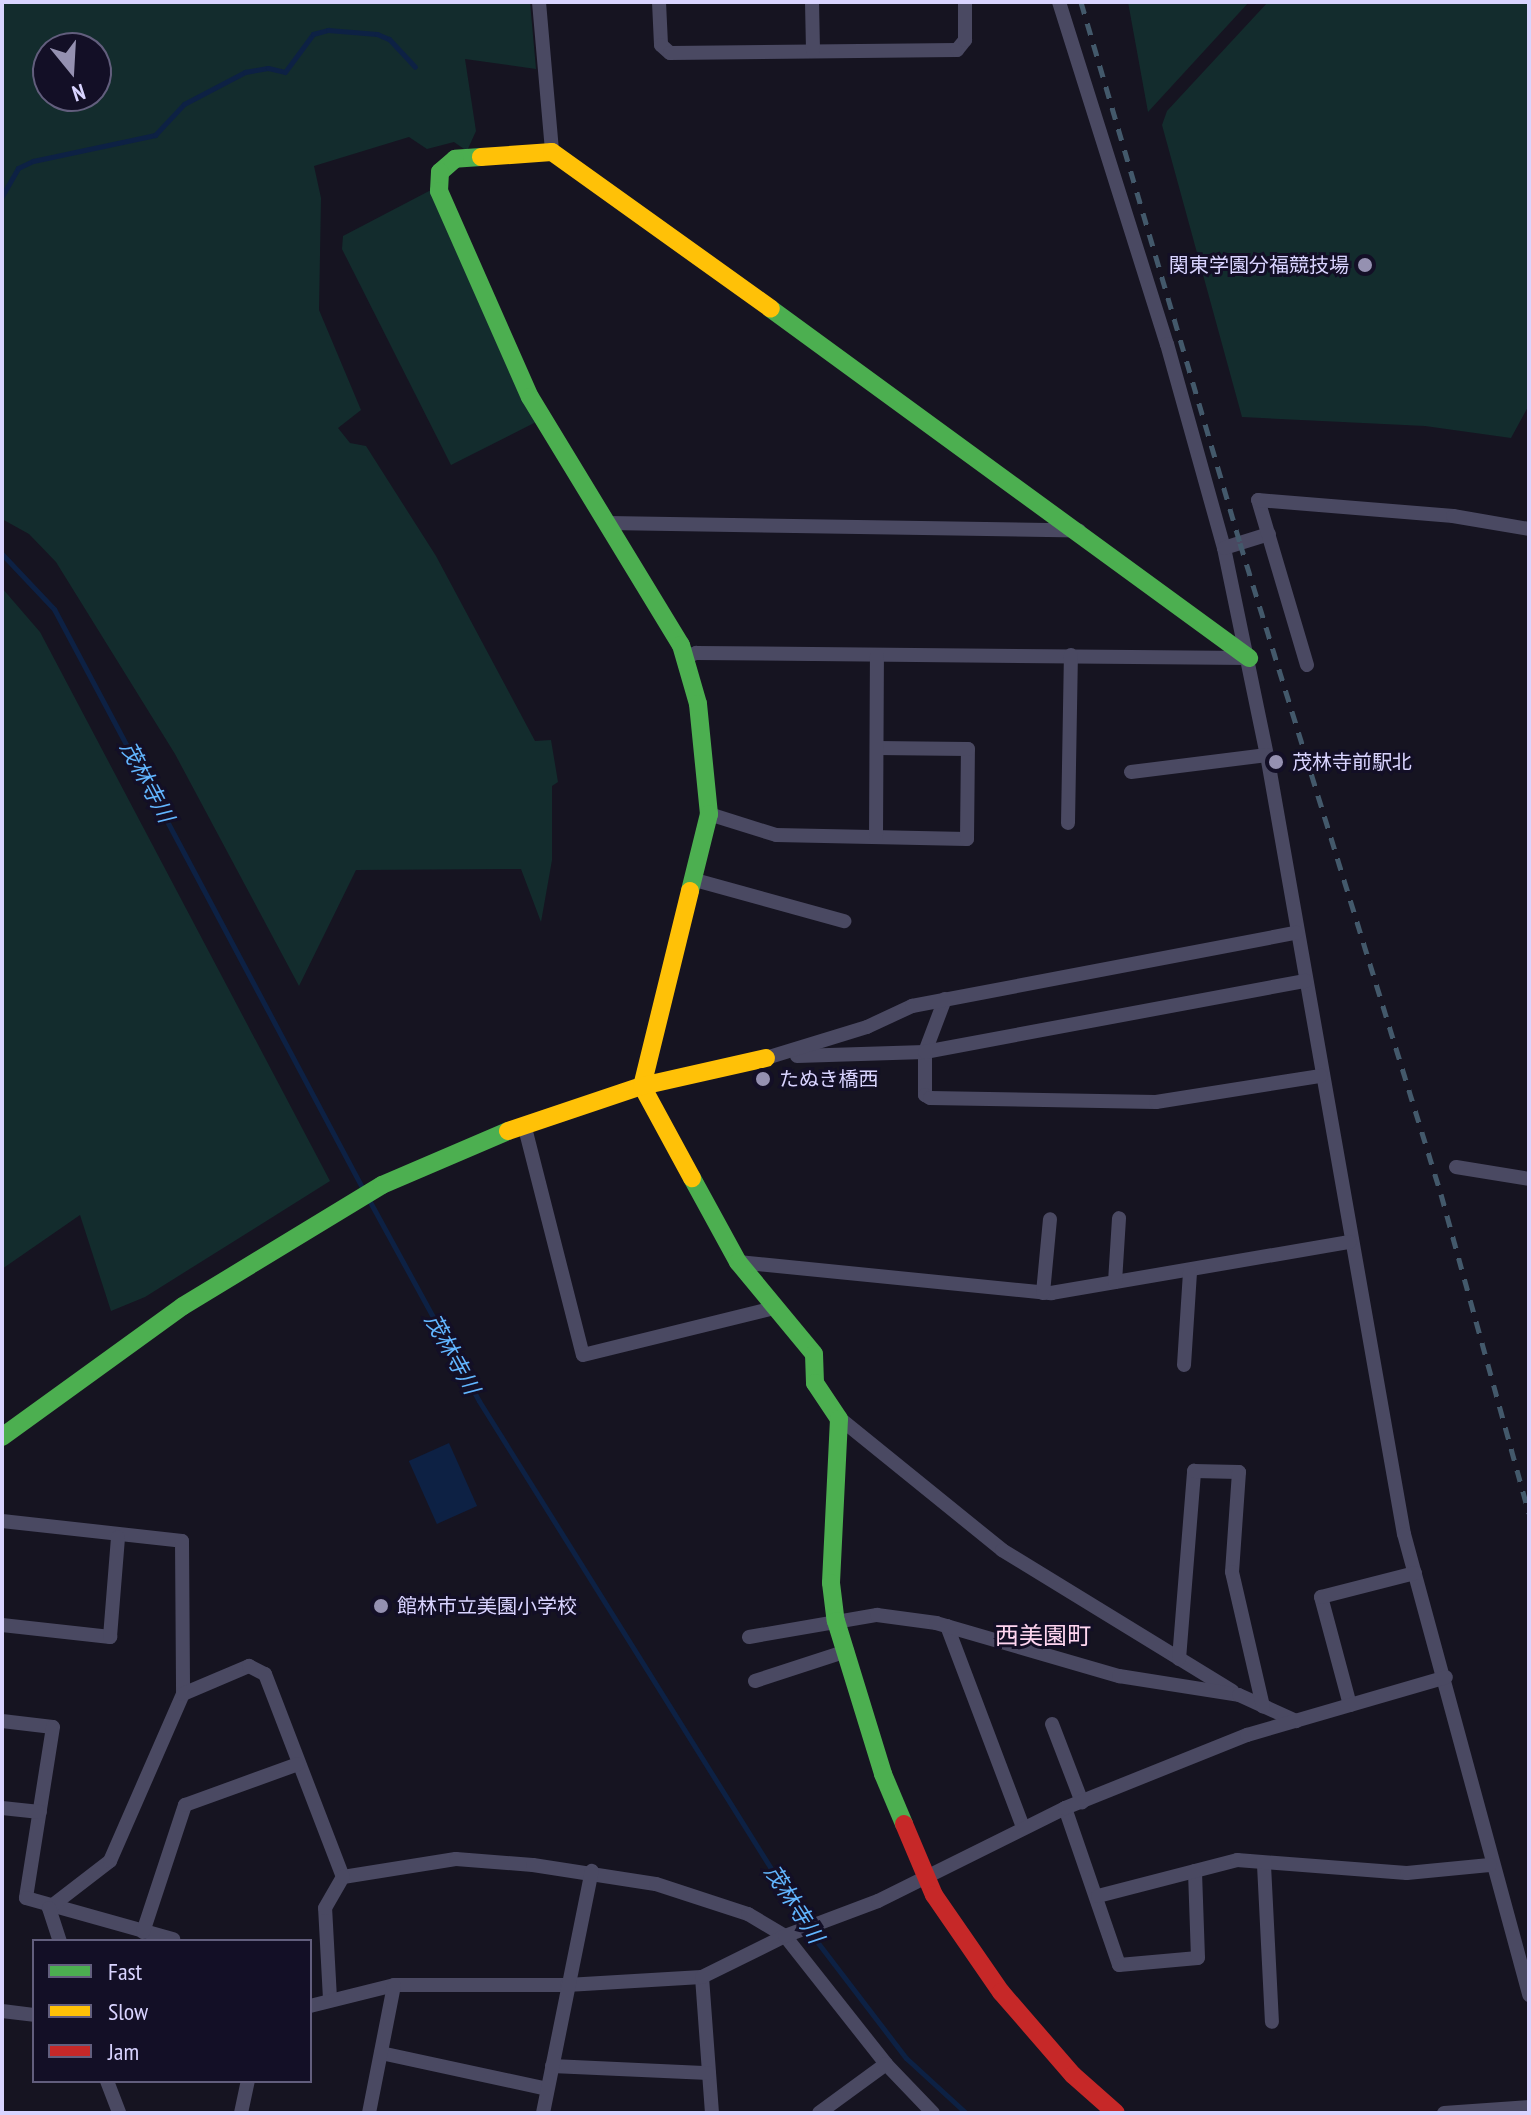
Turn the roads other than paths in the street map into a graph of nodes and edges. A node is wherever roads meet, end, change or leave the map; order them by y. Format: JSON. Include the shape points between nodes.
{"nodes":[{"id":1,"x":539,"y":2,"type":"edge"},
{"id":2,"x":659,"y":2,"type":"edge"},
{"id":3,"x":812,"y":2,"type":"edge"},
{"id":4,"x":965,"y":2,"type":"edge"},
{"id":5,"x":1059,"y":2,"type":"edge"},
{"id":6,"x":813,"y":51,"type":"junction"},
{"id":7,"x":552,"y":152,"type":"junction"},
{"id":8,"x":608,"y":523,"type":"junction"},
{"id":9,"x":1529,"y":529,"type":"edge"},
{"id":10,"x":1080,"y":530,"type":"junction"},
{"id":11,"x":1269,"y":534,"type":"junction"},
{"id":12,"x":1224,"y":548,"type":"junction"},
{"id":13,"x":1071,"y":655,"type":"junction"},
{"id":14,"x":877,"y":656,"type":"junction"},
{"id":15,"x":686,"y":657,"type":"junction"},
{"id":16,"x":1249,"y":658,"type":"junction"},
{"id":17,"x":1307,"y":665,"type":"dead end"},
{"id":18,"x":877,"y":748,"type":"junction"},
{"id":19,"x":1267,"y":755,"type":"junction"},
{"id":20,"x":1131,"y":772,"type":"dead end"},
{"id":21,"x":709,"y":814,"type":"junction"},
{"id":22,"x":1068,"y":823,"type":"dead end"},
{"id":23,"x":876,"y":837,"type":"junction"},
{"id":24,"x":695,"y":880,"type":"junction"},
{"id":25,"x":844,"y":921,"type":"dead end"},
{"id":26,"x":1296,"y":933,"type":"junction"},
{"id":27,"x":1305,"y":981,"type":"junction"},
{"id":28,"x":945,"y":999,"type":"junction"},
{"id":29,"x":925,"y":1052,"type":"junction"},
{"id":30,"x":766,"y":1058,"type":"junction"},
{"id":31,"x":1321,"y":1076,"type":"junction"},
{"id":32,"x":642,"y":1086,"type":"junction"},
{"id":33,"x":524,"y":1124,"type":"junction"},
{"id":34,"x":1456,"y":1167,"type":"dead end"},
{"id":35,"x":1529,"y":1179,"type":"edge"},
{"id":36,"x":1119,"y":1218,"type":"dead end"},
{"id":37,"x":1050,"y":1219,"type":"dead end"},
{"id":38,"x":1350,"y":1242,"type":"junction"},
{"id":39,"x":738,"y":1262,"type":"junction"},
{"id":40,"x":1190,"y":1271,"type":"junction"},
{"id":41,"x":1115,"y":1282,"type":"junction"},
{"id":42,"x":1043,"y":1293,"type":"junction"},
{"id":43,"x":775,"y":1308,"type":"junction"},
{"id":44,"x":1184,"y":1365,"type":"dead end"},
{"id":45,"x":839,"y":1419,"type":"junction"},
{"id":46,"x":2,"y":1437,"type":"edge"},
{"id":47,"x":2,"y":1521,"type":"edge"},
{"id":48,"x":118,"y":1537,"type":"junction"},
{"id":49,"x":1415,"y":1573,"type":"junction"},
{"id":50,"x":836,"y":1621,"type":"junction"},
{"id":51,"x":2,"y":1625,"type":"edge"},
{"id":52,"x":947,"y":1626,"type":"junction"},
{"id":53,"x":749,"y":1637,"type":"dead end"},
{"id":54,"x":847,"y":1651,"type":"junction"},
{"id":55,"x":1179,"y":1659,"type":"junction"},
{"id":56,"x":1446,"y":1677,"type":"junction"},
{"id":57,"x":755,"y":1681,"type":"dead end"},
{"id":58,"x":183,"y":1694,"type":"junction"},
{"id":59,"x":1239,"y":1695,"type":"junction"},
{"id":60,"x":1350,"y":1705,"type":"junction"},
{"id":61,"x":1263,"y":1706,"type":"junction"},
{"id":62,"x":2,"y":1721,"type":"edge"},
{"id":63,"x":1296,"y":1721,"type":"junction"},
{"id":64,"x":1052,"y":1724,"type":"dead end"},
{"id":65,"x":298,"y":1764,"type":"junction"},
{"id":66,"x":1082,"y":1802,"type":"junction"},
{"id":67,"x":2,"y":1808,"type":"edge"},
{"id":68,"x":1065,"y":1808,"type":"junction"},
{"id":69,"x":40,"y":1812,"type":"junction"},
{"id":70,"x":1022,"y":1825,"type":"junction"},
{"id":71,"x":1264,"y":1865,"type":"junction"},
{"id":72,"x":1490,"y":1865,"type":"junction"},
{"id":73,"x":592,"y":1871,"type":"junction"},
{"id":74,"x":1195,"y":1871,"type":"junction"},
{"id":75,"x":925,"y":1875,"type":"junction"},
{"id":76,"x":343,"y":1877,"type":"junction"},
{"id":77,"x":1098,"y":1896,"type":"junction"},
{"id":78,"x":49,"y":1908,"type":"junction"},
{"id":79,"x":143,"y":1932,"type":"junction"},
{"id":80,"x":790,"y":1934,"type":"junction"},
{"id":81,"x":59,"y":1939,"type":"edge"},
{"id":82,"x":173,"y":1939,"type":"edge"},
{"id":83,"x":702,"y":1977,"type":"junction"},
{"id":84,"x":394,"y":1985,"type":"junction"},
{"id":85,"x":567,"y":1985,"type":"junction"},
{"id":86,"x":1529,"y":1995,"type":"edge"},
{"id":87,"x":330,"y":1999,"type":"junction"},
{"id":88,"x":312,"y":2005,"type":"edge"},
{"id":89,"x":2,"y":2011,"type":"edge"},
{"id":90,"x":32,"y":2015,"type":"edge"},
{"id":91,"x":1272,"y":2022,"type":"dead end"},
{"id":92,"x":381,"y":2053,"type":"junction"},
{"id":93,"x":886,"y":2064,"type":"junction"},
{"id":94,"x":552,"y":2066,"type":"junction"},
{"id":95,"x":709,"y":2073,"type":"junction"},
{"id":96,"x":108,"y":2083,"type":"edge"},
{"id":97,"x":248,"y":2083,"type":"edge"},
{"id":98,"x":547,"y":2089,"type":"junction"},
{"id":99,"x":1529,"y":2107,"type":"edge"},
{"id":100,"x":119,"y":2113,"type":"edge"},
{"id":101,"x":241,"y":2113,"type":"edge"},
{"id":102,"x":369,"y":2113,"type":"edge"},
{"id":103,"x":543,"y":2113,"type":"edge"},
{"id":104,"x":712,"y":2113,"type":"edge"},
{"id":105,"x":819,"y":2113,"type":"edge"},
{"id":106,"x":933,"y":2113,"type":"edge"},
{"id":107,"x":1116,"y":2113,"type":"edge"},
{"id":108,"x":1444,"y":2113,"type":"edge"}],
"edges":[{"from":1,"to":7,"type":"street"},
{"from":2,"to":6,"type":"street","via":[[661,45],[670,53]]},
{"from":3,"to":6,"type":"street"},
{"from":4,"to":6,"type":"street","via":[[965,40],[957,50]]},
{"from":5,"to":12,"type":"street","via":[[1167,344]]},
{"from":7,"to":8,"type":"street","via":[[455,159],[440,172],[439,191],[530,397]]},
{"from":7,"to":10,"type":"street"},
{"from":8,"to":10,"type":"street"},
{"from":8,"to":15,"type":"street"},
{"from":9,"to":11,"type":"street","via":[[1453,516],[1258,500]]},
{"from":10,"to":16,"type":"street"},
{"from":11,"to":12,"type":"street"},
{"from":11,"to":17,"type":"street"},
{"from":12,"to":16,"type":"street"},
{"from":13,"to":14,"type":"street"},
{"from":13,"to":16,"type":"street"},
{"from":13,"to":22,"type":"street"},
{"from":14,"to":15,"type":"street"},
{"from":14,"to":18,"type":"street"},
{"from":15,"to":21,"type":"street","via":[[698,704]]},
{"from":16,"to":19,"type":"street"},
{"from":18,"to":23,"type":"street"},
{"from":18,"to":23,"type":"street","via":[[968,749],[967,839]]},
{"from":19,"to":20,"type":"street"},
{"from":19,"to":26,"type":"street"},
{"from":21,"to":23,"type":"street","via":[[776,835]]},
{"from":21,"to":24,"type":"street"},
{"from":24,"to":25,"type":"street"},
{"from":24,"to":32,"type":"street"},
{"from":26,"to":27,"type":"street"},
{"from":26,"to":28,"type":"street"},
{"from":27,"to":29,"type":"street"},
{"from":27,"to":31,"type":"street"},
{"from":28,"to":29,"type":"street"},
{"from":28,"to":30,"type":"street"},
{"from":29,"to":30,"type":"street"},
{"from":29,"to":31,"type":"street","via":[[925,1095],[930,1098],[1156,1102]]},
{"from":30,"to":32,"type":"street"},
{"from":31,"to":38,"type":"street"},
{"from":32,"to":33,"type":"street"},
{"from":32,"to":39,"type":"street"},
{"from":33,"to":43,"type":"street","via":[[583,1355]]},
{"from":33,"to":46,"type":"street","via":[[352,1200],[183,1306]]},
{"from":34,"to":35,"type":"street"},
{"from":36,"to":41,"type":"street"},
{"from":37,"to":42,"type":"street"},
{"from":38,"to":40,"type":"street"},
{"from":38,"to":49,"type":"street"},
{"from":39,"to":42,"type":"street"},
{"from":39,"to":43,"type":"street"},
{"from":40,"to":41,"type":"street"},
{"from":40,"to":44,"type":"street"},
{"from":41,"to":42,"type":"street"},
{"from":43,"to":45,"type":"street","via":[[814,1354],[815,1383]]},
{"from":45,"to":50,"type":"street","via":[[831,1583]]},
{"from":45,"to":55,"type":"street","via":[[837,1414],[1002,1550]]},
{"from":47,"to":48,"type":"street"},
{"from":48,"to":51,"type":"street","via":[[110,1637]]},
{"from":48,"to":58,"type":"street","via":[[182,1541]]},
{"from":49,"to":56,"type":"street"},
{"from":49,"to":60,"type":"street","via":[[1321,1597]]},
{"from":50,"to":52,"type":"street","via":[[877,1615]]},
{"from":50,"to":53,"type":"street"},
{"from":50,"to":54,"type":"street"},
{"from":52,"to":59,"type":"street","via":[[1119,1676]]},
{"from":52,"to":70,"type":"street"},
{"from":54,"to":57,"type":"street"},
{"from":54,"to":75,"type":"street","via":[[883,1774]]},
{"from":55,"to":59,"type":"street"},
{"from":55,"to":61,"type":"street","via":[[1194,1471],[1239,1472],[1232,1572]]},
{"from":56,"to":60,"type":"street"},
{"from":56,"to":72,"type":"street"},
{"from":58,"to":65,"type":"street","via":[[249,1666],[265,1674]]},
{"from":58,"to":78,"type":"street","via":[[110,1861]]},
{"from":59,"to":61,"type":"street"},
{"from":60,"to":63,"type":"street"},
{"from":61,"to":63,"type":"street"},
{"from":62,"to":69,"type":"street","via":[[53,1727]]},
{"from":63,"to":66,"type":"street"},
{"from":64,"to":66,"type":"street"},
{"from":65,"to":76,"type":"street"},
{"from":65,"to":79,"type":"street","via":[[185,1805]]},
{"from":66,"to":68,"type":"street"},
{"from":67,"to":69,"type":"street"},
{"from":68,"to":70,"type":"street"},
{"from":68,"to":77,"type":"street"},
{"from":69,"to":78,"type":"street","via":[[26,1898]]},
{"from":70,"to":75,"type":"street"},
{"from":71,"to":72,"type":"street","via":[[1407,1873]]},
{"from":71,"to":74,"type":"street","via":[[1237,1860]]},
{"from":71,"to":91,"type":"street"},
{"from":72,"to":86,"type":"street"},
{"from":73,"to":76,"type":"street","via":[[456,1859]]},
{"from":73,"to":80,"type":"street","via":[[656,1884],[748,1914]]},
{"from":73,"to":85,"type":"street"},
{"from":74,"to":77,"type":"street"},
{"from":74,"to":77,"type":"street","via":[[1198,1958],[1119,1965]]},
{"from":75,"to":80,"type":"street"},
{"from":75,"to":107,"type":"street","via":[[1001,1992],[1073,2075]]},
{"from":76,"to":87,"type":"street","via":[[325,1908]]},
{"from":78,"to":79,"type":"street"},
{"from":78,"to":81,"type":"street"},
{"from":79,"to":82,"type":"street"},
{"from":80,"to":83,"type":"street"},
{"from":80,"to":93,"type":"street"},
{"from":83,"to":85,"type":"street"},
{"from":83,"to":95,"type":"street"},
{"from":84,"to":85,"type":"street"},
{"from":84,"to":87,"type":"street"},
{"from":84,"to":92,"type":"street"},
{"from":85,"to":94,"type":"street"},
{"from":87,"to":88,"type":"street"},
{"from":89,"to":90,"type":"street"},
{"from":92,"to":98,"type":"street"},
{"from":92,"to":102,"type":"street"},
{"from":93,"to":105,"type":"street"},
{"from":93,"to":106,"type":"street"},
{"from":94,"to":95,"type":"street"},
{"from":94,"to":98,"type":"street"},
{"from":95,"to":104,"type":"street"},
{"from":96,"to":100,"type":"street"},
{"from":97,"to":101,"type":"street"},
{"from":98,"to":103,"type":"street"},
{"from":99,"to":108,"type":"street"}]}
